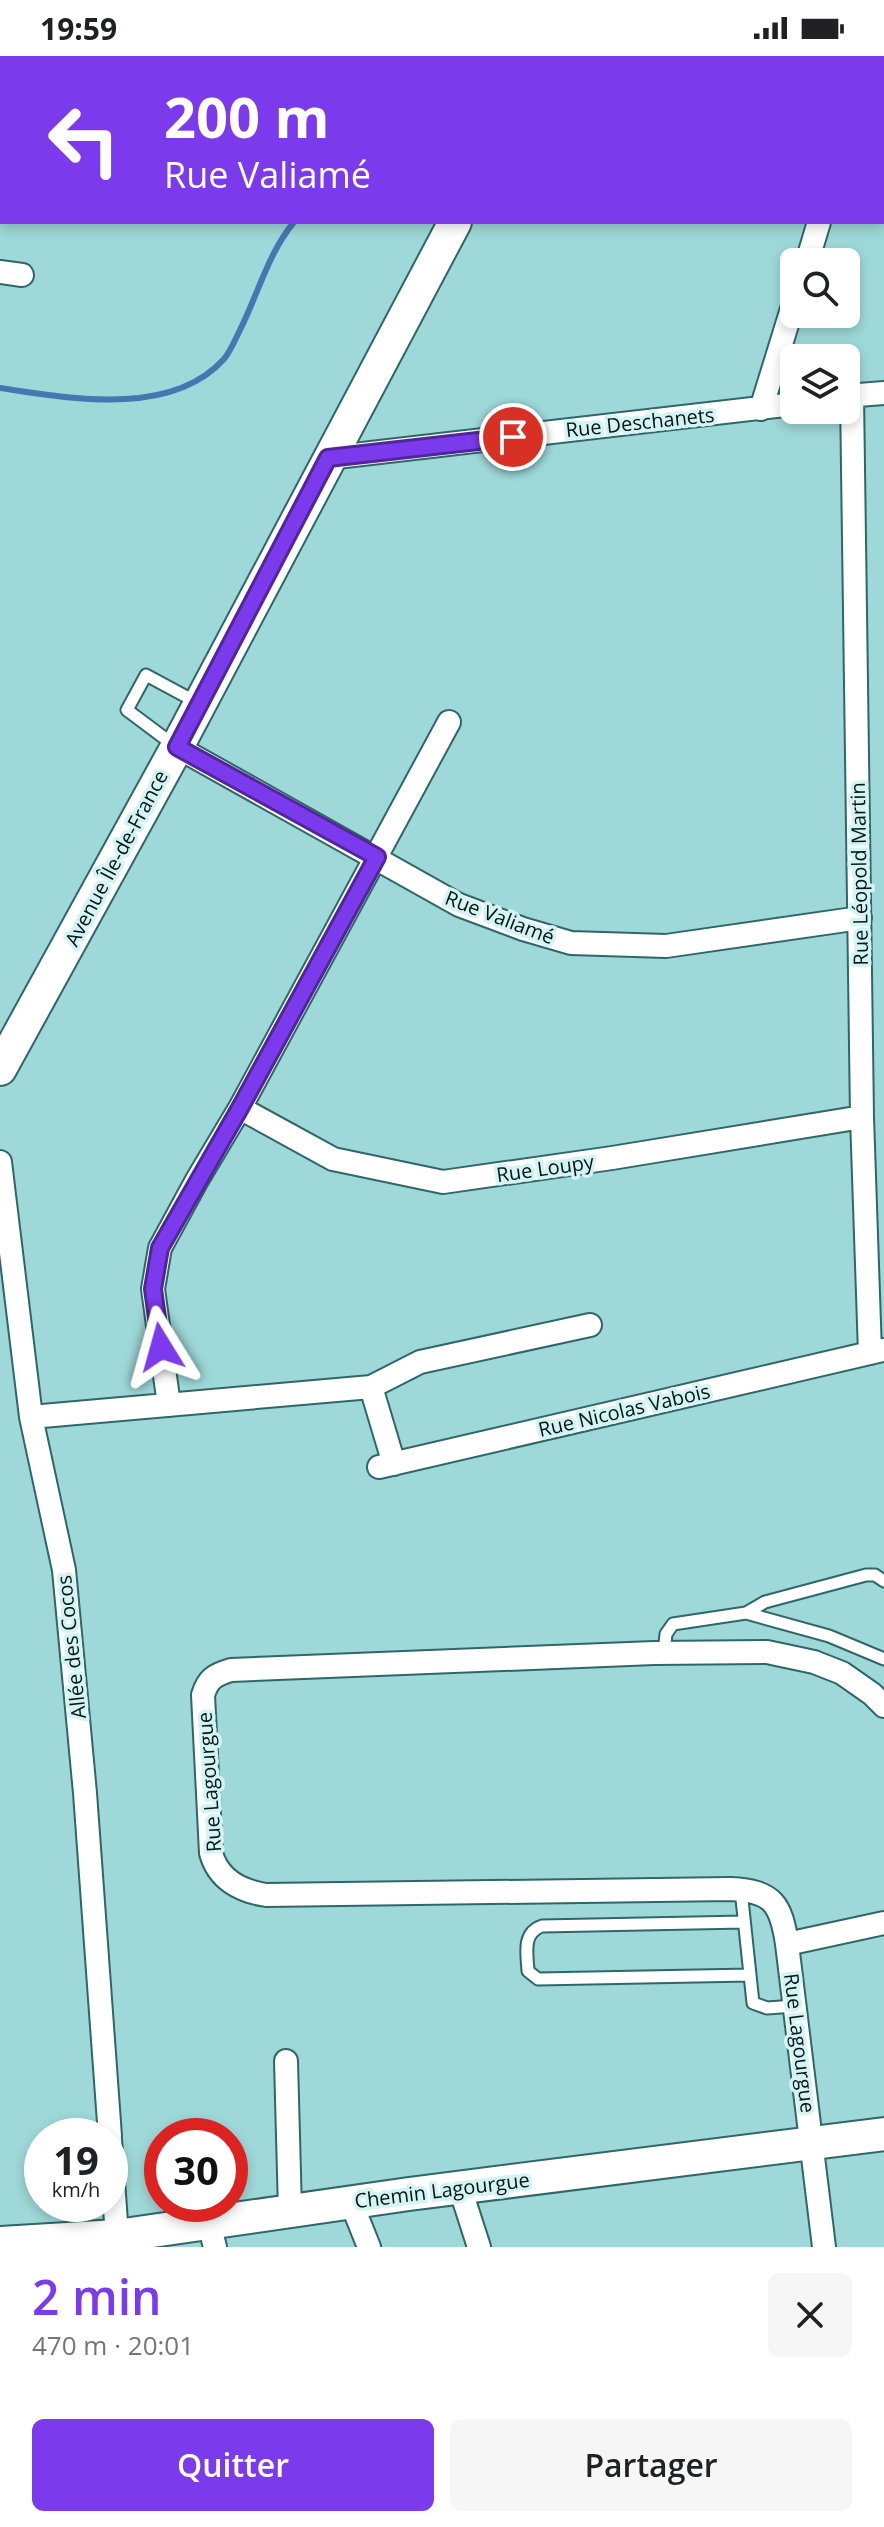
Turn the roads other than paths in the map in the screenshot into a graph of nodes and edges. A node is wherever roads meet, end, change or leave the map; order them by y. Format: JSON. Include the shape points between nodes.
{"nodes":[{"id":1,"x":454,"y":224,"type":"edge"},
{"id":2,"x":818,"y":224,"type":"edge"},
{"id":3,"x":811,"y":248,"type":"edge"},
{"id":4,"x":786,"y":328,"type":"edge"},
{"id":5,"x":884,"y":393,"type":"edge"},
{"id":6,"x":860,"y":395,"type":"edge"},
{"id":7,"x":780,"y":406,"type":"edge"},
{"id":8,"x":761,"y":409,"type":"junction"},
{"id":9,"x":850,"y":424,"type":"edge"},
{"id":10,"x":328,"y":458,"type":"junction"},
{"id":11,"x":198,"y":704,"type":"junction"},
{"id":12,"x":449,"y":722,"type":"dead end"},
{"id":13,"x":177,"y":747,"type":"junction"},
{"id":14,"x":377,"y":857,"type":"junction"},
{"id":15,"x":860,"y":918,"type":"junction"},
{"id":16,"x":0,"y":1069,"type":"edge"},
{"id":17,"x":240,"y":1108,"type":"junction"},
{"id":18,"x":862,"y":1117,"type":"junction"},
{"id":19,"x":0,"y":1162,"type":"edge"},
{"id":20,"x":590,"y":1325,"type":"dead end"},
{"id":21,"x":877,"y":1351,"type":"edge"},
{"id":22,"x":371,"y":1387,"type":"junction"},
{"id":23,"x":169,"y":1405,"type":"junction"},
{"id":24,"x":31,"y":1417,"type":"junction"},
{"id":25,"x":884,"y":1581,"type":"edge"},
{"id":26,"x":746,"y":1613,"type":"junction"},
{"id":27,"x":664,"y":1653,"type":"junction"},
{"id":28,"x":884,"y":1659,"type":"edge"},
{"id":29,"x":884,"y":1706,"type":"edge"},
{"id":30,"x":741,"y":1890,"type":"junction"},
{"id":31,"x":744,"y":1922,"type":"junction"},
{"id":32,"x":884,"y":1923,"type":"edge"},
{"id":33,"x":786,"y":1933,"type":"junction"},
{"id":34,"x":750,"y":1975,"type":"junction"},
{"id":35,"x":795,"y":2006,"type":"junction"},
{"id":36,"x":286,"y":2061,"type":"dead end"},
{"id":37,"x":109,"y":2118,"type":"edge"},
{"id":38,"x":884,"y":2134,"type":"edge"},
{"id":39,"x":813,"y":2143,"type":"junction"},
{"id":40,"x":460,"y":2188,"type":"junction"},
{"id":41,"x":351,"y":2202,"type":"junction"},
{"id":42,"x":290,"y":2211,"type":"junction"},
{"id":43,"x":116,"y":2222,"type":"edge"},
{"id":44,"x":212,"y":2235,"type":"edge"},
{"id":45,"x":117,"y":2236,"type":"junction"},
{"id":46,"x":0,"y":2243,"type":"edge"},
{"id":47,"x":369,"y":2247,"type":"edge"},
{"id":48,"x":479,"y":2247,"type":"edge"},
{"id":49,"x":824,"y":2247,"type":"edge"}],
"edges":[{"from":1,"to":10,"type":"street","name":"Avenue Île-de-France"},
{"from":2,"to":3,"type":"street"},
{"from":4,"to":8,"type":"street"},
{"from":5,"to":6,"type":"street"},
{"from":7,"to":8,"type":"street","name":"Rue Deschanets"},
{"from":8,"to":10,"type":"street","name":"Rue Deschanets"},
{"from":9,"to":15,"type":"street","name":"Rue Léopold Martin"},
{"from":10,"to":11,"type":"street","name":"Avenue Île-de-France"},
{"from":11,"to":13,"type":"street","name":"Avenue Île-de-France"},
{"from":11,"to":13,"type":"lane","via":[[146,675],[127,710]]},
{"from":12,"to":14,"type":"street"},
{"from":13,"to":14,"type":"street","name":"Rue Valiamé"},
{"from":13,"to":16,"type":"street","name":"Avenue Île-de-France"},
{"from":14,"to":15,"type":"street","name":"Rue Valiamé","via":[[459,905],[571,943],[666,946]]},
{"from":14,"to":17,"type":"street"},
{"from":15,"to":18,"type":"street","name":"Rue Léopold Martin"},
{"from":17,"to":18,"type":"street","name":"Rue Loupy","via":[[333,1159],[443,1182]]},
{"from":17,"to":23,"type":"street","via":[[160,1248],[153,1289]]},
{"from":18,"to":21,"type":"street","name":"Rue Léopold Martin"},
{"from":19,"to":24,"type":"street","name":"Allée des Cocos"},
{"from":20,"to":22,"type":"street","via":[[420,1362]]},
{"from":21,"to":22,"type":"street","name":"Rue Nicolas Vabois","via":[[386,1466]]},
{"from":22,"to":23,"type":"street"},
{"from":23,"to":24,"type":"street"},
{"from":24,"to":37,"type":"street","name":"Allée des Cocos","via":[[64,1570]]},
{"from":25,"to":26,"type":"lane","via":[[866,1575],[765,1602]]},
{"from":26,"to":27,"type":"lane","via":[[673,1624]]},
{"from":26,"to":28,"type":"lane","via":[[829,1636]]},
{"from":27,"to":29,"type":"street","name":"Rue Lagourgue","via":[[786,1654],[842,1673]]},
{"from":27,"to":30,"type":"street","name":"Rue Lagourgue","via":[[217,1674],[207,1681],[203,1695],[214,1865],[226,1879],[266,1895]]},
{"from":30,"to":31,"type":"lane"},
{"from":30,"to":33,"type":"street","name":"Rue Lagourgue","via":[[754,1890],[775,1903]]},
{"from":31,"to":34,"type":"lane"},
{"from":31,"to":34,"type":"lane","via":[[542,1926],[529,1935],[528,1971],[538,1979]]},
{"from":32,"to":33,"type":"street","name":"Rue Lagourgue"},
{"from":33,"to":35,"type":"street","name":"Rue Lagourgue"},
{"from":34,"to":35,"type":"lane","via":[[755,2006]]},
{"from":35,"to":39,"type":"street","name":"Rue Lagourgue"},
{"from":36,"to":42,"type":"street"},
{"from":38,"to":39,"type":"street","name":"Chemin Lagourgue"},
{"from":39,"to":40,"type":"street","name":"Chemin Lagourgue"},
{"from":39,"to":49,"type":"street","name":"Rue Lagourgue"},
{"from":40,"to":41,"type":"street","name":"Chemin Lagourgue"},
{"from":40,"to":48,"type":"street"},
{"from":41,"to":42,"type":"street","name":"Chemin Lagourgue"},
{"from":41,"to":47,"type":"street"},
{"from":42,"to":44,"type":"street","name":"Chemin Lagourgue"},
{"from":43,"to":45,"type":"street","name":"Allée des Cocos"},
{"from":44,"to":45,"type":"street","name":"Chemin Lagourgue"},
{"from":45,"to":46,"type":"street","name":"Chemin Lagourgue"}]}
